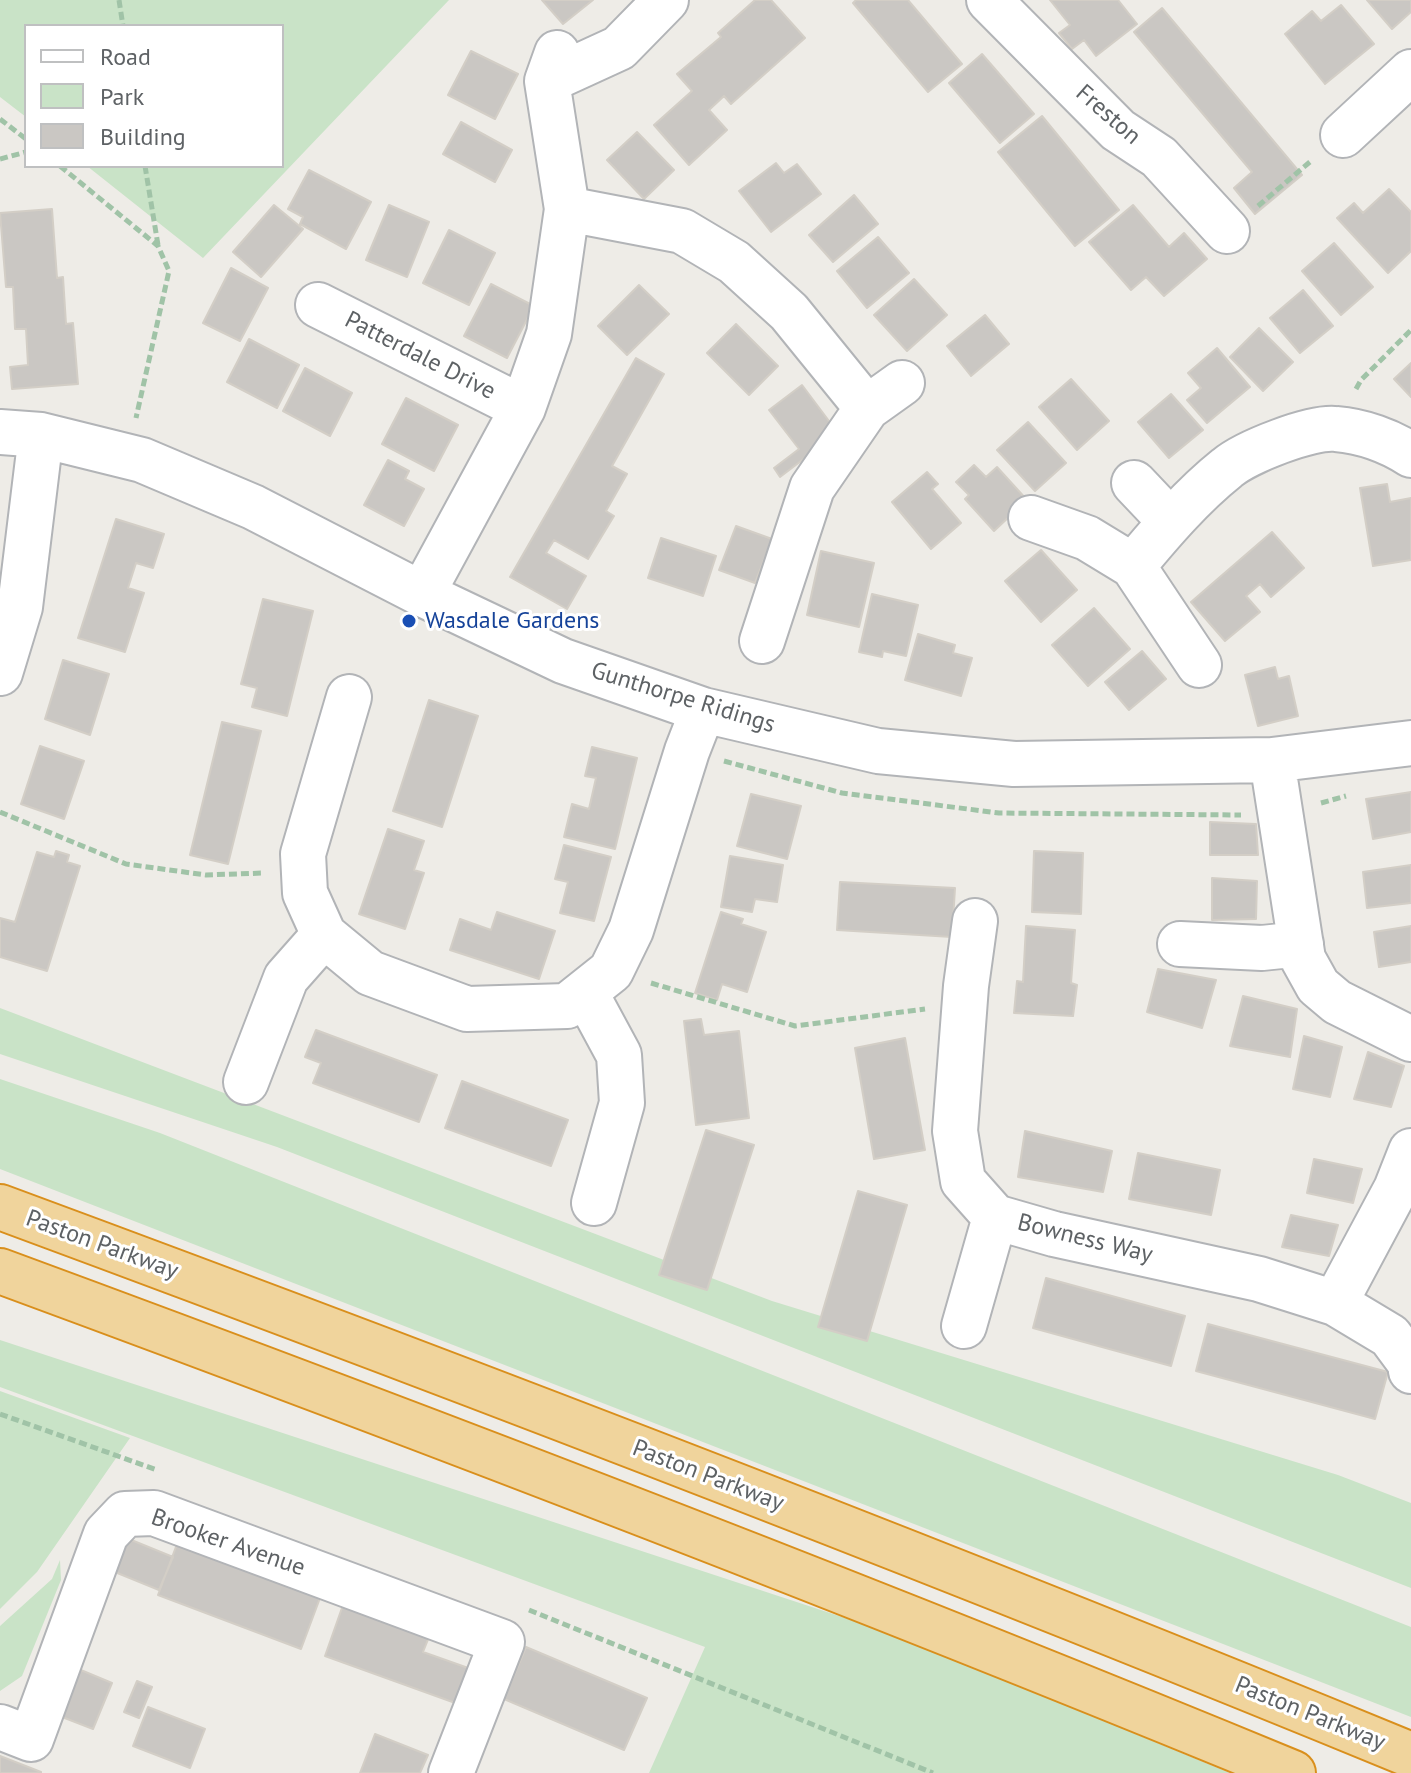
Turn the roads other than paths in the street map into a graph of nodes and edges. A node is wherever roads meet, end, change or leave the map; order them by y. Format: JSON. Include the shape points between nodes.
{"nodes":[{"id":1,"x":666,"y":0,"type":"edge"},
{"id":2,"x":989,"y":0,"type":"edge"},
{"id":3,"x":1404,"y":93,"type":"edge"},
{"id":4,"x":1343,"y":135,"type":"road end"},
{"id":5,"x":567,"y":209,"type":"junction"},
{"id":6,"x":1227,"y":231,"type":"road end"},
{"id":7,"x":318,"y":305,"type":"dead end"},
{"id":8,"x":902,"y":383,"type":"dead end"},
{"id":9,"x":523,"y":408,"type":"junction"},
{"id":10,"x":867,"y":408,"type":"junction"},
{"id":11,"x":20,"y":433,"type":"edge"},
{"id":12,"x":1411,"y":455,"type":"edge"},
{"id":13,"x":1134,"y":483,"type":"dead end"},
{"id":14,"x":1031,"y":518,"type":"dead end"},
{"id":15,"x":1170,"y":521,"type":"junction"},
{"id":16,"x":1133,"y":566,"type":"junction"},
{"id":17,"x":422,"y":594,"type":"junction"},
{"id":18,"x":762,"y":641,"type":"dead end"},
{"id":19,"x":1199,"y":665,"type":"dead end"},
{"id":20,"x":0,"y":673,"type":"edge"},
{"id":21,"x":349,"y":697,"type":"dead end"},
{"id":22,"x":703,"y":710,"type":"junction"},
{"id":23,"x":1411,"y":743,"type":"edge"},
{"id":24,"x":1272,"y":760,"type":"junction"},
{"id":25,"x":975,"y":921,"type":"dead end"},
{"id":26,"x":324,"y":935,"type":"junction"},
{"id":27,"x":1180,"y":944,"type":"dead end"},
{"id":28,"x":1301,"y":944,"type":"junction"},
{"id":29,"x":598,"y":982,"type":"junction"},
{"id":30,"x":1411,"y":1039,"type":"edge"},
{"id":31,"x":246,"y":1082,"type":"dead end"},
{"id":32,"x":1411,"y":1151,"type":"edge"},
{"id":33,"x":594,"y":1203,"type":"dead end"},
{"id":34,"x":0,"y":1207,"type":"edge"},
{"id":35,"x":995,"y":1217,"type":"junction"},
{"id":36,"x":0,"y":1271,"type":"edge"},
{"id":37,"x":1335,"y":1303,"type":"junction"},
{"id":38,"x":964,"y":1326,"type":"dead end"},
{"id":39,"x":1400,"y":1353,"type":"edge"},
{"id":40,"x":0,"y":1727,"type":"edge"},
{"id":41,"x":1411,"y":1755,"type":"edge"},
{"id":42,"x":451,"y":1773,"type":"edge"},
{"id":43,"x":1293,"y":1773,"type":"edge"}],
"edges":[{"from":1,"to":5,"type":"street","name":"Patterdale Drive","via":[[619,48],[552,67]]},
{"from":2,"to":6,"type":"street","name":"Freston","via":[[1118,130],[1159,157]]},
{"from":3,"to":4,"type":"street"},
{"from":5,"to":9,"type":"street","name":"Patterdale Drive","via":[[549,334]]},
{"from":5,"to":10,"type":"street","via":[[682,231],[734,262],[789,312]]},
{"from":7,"to":9,"type":"street","name":"Patterdale Drive"},
{"from":8,"to":10,"type":"street"},
{"from":9,"to":17,"type":"street","name":"Patterdale Drive"},
{"from":10,"to":18,"type":"street","via":[[812,488]]},
{"from":11,"to":17,"type":"street","name":"Gunthorpe Ridings","via":[[142,460],[253,507]]},
{"from":11,"to":20,"type":"street","via":[[20,607]]},
{"from":12,"to":15,"type":"street","via":[[1393,443],[1334,428],[1279,441],[1229,466]]},
{"from":13,"to":15,"type":"street"},
{"from":14,"to":16,"type":"street","via":[[1087,538]]},
{"from":15,"to":16,"type":"street"},
{"from":16,"to":19,"type":"street"},
{"from":17,"to":22,"type":"street","name":"Gunthorpe Ridings","via":[[563,661]]},
{"from":21,"to":26,"type":"street","via":[[303,854],[305,893]]},
{"from":22,"to":24,"type":"street","name":"Gunthorpe Ridings","via":[[878,751],[1014,764]]},
{"from":22,"to":29,"type":"street","via":[[631,930]]},
{"from":23,"to":24,"type":"street","name":"Gunthorpe Ridings"},
{"from":24,"to":28,"type":"street"},
{"from":25,"to":35,"type":"street","name":"Bowness Way","via":[[955,1131],[963,1181]]},
{"from":26,"to":29,"type":"street","via":[[370,973],[467,1009],[567,1006]]},
{"from":26,"to":31,"type":"street","via":[[286,978]]},
{"from":27,"to":28,"type":"street"},
{"from":28,"to":30,"type":"street","via":[[1318,986],[1337,1002]]},
{"from":29,"to":33,"type":"street","via":[[619,1055],[622,1103]]},
{"from":32,"to":37,"type":"street"},
{"from":34,"to":41,"type":"highway","name":"Paston Parkway","via":[[1111,1632]]},
{"from":35,"to":37,"type":"street","name":"Bowness Way","via":[[1259,1279]]},
{"from":35,"to":38,"type":"street"},
{"from":36,"to":43,"type":"highway","via":[[310,1385]]},
{"from":37,"to":39,"type":"street","name":"Bowness Way"},
{"from":40,"to":42,"type":"street","name":"Brooker Avenue","via":[[31,1739],[106,1534],[125,1514],[154,1513],[502,1642]]}]}
